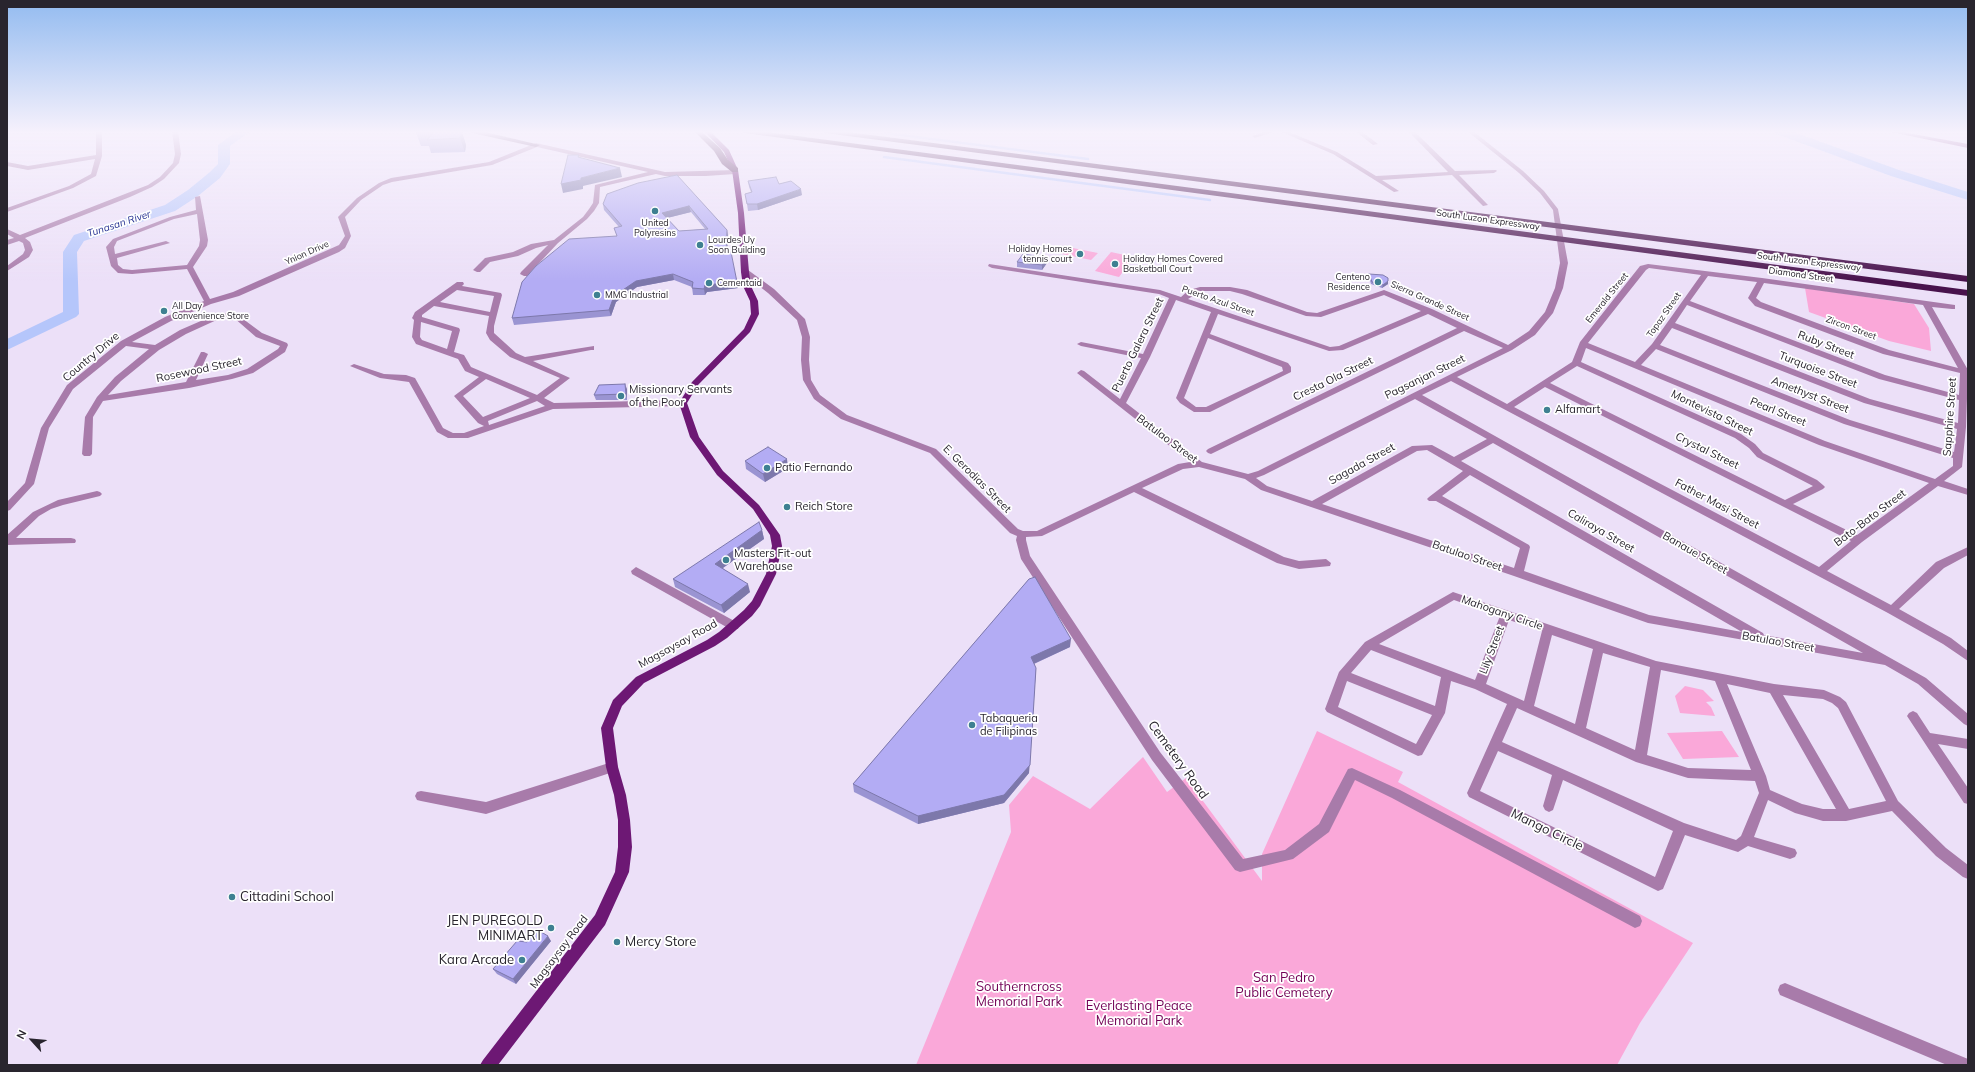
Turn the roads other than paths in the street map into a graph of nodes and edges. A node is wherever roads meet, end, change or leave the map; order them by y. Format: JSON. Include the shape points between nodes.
{"nodes":[{"id":1,"x":83,"y":181,"type":"edge"},
{"id":2,"x":157,"y":181,"type":"edge"},
{"id":3,"x":388,"y":181,"type":"edge"},
{"id":4,"x":619,"y":181,"type":"edge"},
{"id":5,"x":736,"y":181,"type":"edge"},
{"id":6,"x":1121,"y":181,"type":"edge"},
{"id":7,"x":1210,"y":181,"type":"edge"},
{"id":8,"x":1381,"y":181,"type":"edge"},
{"id":9,"x":1461,"y":181,"type":"edge"},
{"id":10,"x":1531,"y":181,"type":"edge"},
{"id":11,"x":1396,"y":191,"type":"dead end"},
{"id":12,"x":198,"y":197,"type":"dead end"},
{"id":13,"x":1484,"y":205,"type":"dead end"},
{"id":14,"x":7,"y":210,"type":"edge"},
{"id":15,"x":200,"y":211,"type":"junction"},
{"id":16,"x":7,"y":230,"type":"edge"},
{"id":17,"x":19,"y":238,"type":"junction"},
{"id":18,"x":556,"y":242,"type":"junction"},
{"id":19,"x":7,"y":243,"type":"edge"},
{"id":20,"x":166,"y":243,"type":"dead end"},
{"id":21,"x":112,"y":257,"type":"junction"},
{"id":22,"x":992,"y":266,"type":"dead end"},
{"id":23,"x":1648,"y":266,"type":"joint"},
{"id":24,"x":189,"y":267,"type":"junction"},
{"id":25,"x":7,"y":269,"type":"edge"},
{"id":26,"x":477,"y":270,"type":"dead end"},
{"id":27,"x":745,"y":272,"type":"junction"},
{"id":28,"x":1706,"y":272,"type":"junction"},
{"id":29,"x":524,"y":274,"type":"dead end"},
{"id":30,"x":1968,"y":279,"type":"edge"},
{"id":31,"x":1762,"y":280,"type":"junction"},
{"id":32,"x":249,"y":288,"type":"junction"},
{"id":33,"x":1968,"y":294,"type":"edge"},
{"id":34,"x":230,"y":296,"type":"joint"},
{"id":35,"x":1174,"y":296,"type":"junction"},
{"id":36,"x":1183,"y":299,"type":"junction"},
{"id":37,"x":208,"y":302,"type":"junction"},
{"id":38,"x":1685,"y":302,"type":"junction"},
{"id":39,"x":432,"y":303,"type":"junction"},
{"id":40,"x":1926,"y":303,"type":"junction"},
{"id":41,"x":1952,"y":307,"type":"dead end"},
{"id":42,"x":1215,"y":311,"type":"junction"},
{"id":43,"x":1429,"y":311,"type":"junction"},
{"id":44,"x":493,"y":315,"type":"junction"},
{"id":45,"x":416,"y":318,"type":"junction"},
{"id":46,"x":1669,"y":324,"type":"junction"},
{"id":47,"x":1465,"y":327,"type":"junction"},
{"id":48,"x":1206,"y":335,"type":"junction"},
{"id":49,"x":124,"y":342,"type":"junction"},
{"id":50,"x":1081,"y":344,"type":"dead end"},
{"id":51,"x":1582,"y":344,"type":"junction"},
{"id":52,"x":1655,"y":346,"type":"junction"},
{"id":53,"x":156,"y":348,"type":"junction"},
{"id":54,"x":590,"y":348,"type":"dead end"},
{"id":55,"x":1509,"y":348,"type":"junction"},
{"id":56,"x":450,"y":352,"type":"junction"},
{"id":57,"x":204,"y":354,"type":"dead end"},
{"id":58,"x":1146,"y":357,"type":"junction"},
{"id":59,"x":523,"y":360,"type":"junction"},
{"id":60,"x":1576,"y":364,"type":"junction"},
{"id":61,"x":354,"y":366,"type":"dead end"},
{"id":62,"x":1636,"y":366,"type":"junction"},
{"id":63,"x":1966,"y":372,"type":"edge"},
{"id":64,"x":1081,"y":373,"type":"dead end"},
{"id":65,"x":485,"y":376,"type":"junction"},
{"id":66,"x":1452,"y":378,"type":"junction"},
{"id":67,"x":1545,"y":384,"type":"junction"},
{"id":68,"x":189,"y":385,"type":"junction"},
{"id":69,"x":1415,"y":395,"type":"junction"},
{"id":70,"x":538,"y":398,"type":"junction"},
{"id":71,"x":100,"y":399,"type":"junction"},
{"id":72,"x":1963,"y":399,"type":"junction"},
{"id":73,"x":683,"y":403,"type":"junction"},
{"id":74,"x":1121,"y":404,"type":"junction"},
{"id":75,"x":552,"y":406,"type":"junction"},
{"id":76,"x":1508,"y":407,"type":"junction"},
{"id":77,"x":1962,"y":427,"type":"junction"},
{"id":78,"x":1494,"y":439,"type":"junction"},
{"id":79,"x":1424,"y":446,"type":"joint"},
{"id":80,"x":1211,"y":451,"type":"dead end"},
{"id":81,"x":87,"y":454,"type":"dead end"},
{"id":82,"x":1959,"y":457,"type":"junction"},
{"id":83,"x":1454,"y":461,"type":"junction"},
{"id":84,"x":1199,"y":464,"type":"junction"},
{"id":85,"x":1470,"y":470,"type":"junction"},
{"id":86,"x":1248,"y":477,"type":"junction"},
{"id":87,"x":1935,"y":482,"type":"junction"},
{"id":88,"x":1135,"y":489,"type":"junction"},
{"id":89,"x":1968,"y":492,"type":"edge"},
{"id":90,"x":96,"y":494,"type":"dead end"},
{"id":91,"x":1314,"y":504,"type":"junction"},
{"id":92,"x":1786,"y":504,"type":"junction"},
{"id":93,"x":7,"y":508,"type":"edge"},
{"id":94,"x":1022,"y":534,"type":"junction"},
{"id":95,"x":1858,"y":540,"type":"junction"},
{"id":96,"x":7,"y":542,"type":"edge"},
{"id":97,"x":71,"y":542,"type":"dead end"},
{"id":98,"x":1968,"y":551,"type":"edge"},
{"id":99,"x":1326,"y":563,"type":"dead end"},
{"id":100,"x":636,"y":571,"type":"dead end"},
{"id":101,"x":1819,"y":572,"type":"junction"},
{"id":102,"x":1518,"y":573,"type":"junction"},
{"id":103,"x":1892,"y":610,"type":"junction"},
{"id":104,"x":1506,"y":614,"type":"junction"},
{"id":105,"x":734,"y":626,"type":"junction"},
{"id":106,"x":1548,"y":628,"type":"junction"},
{"id":107,"x":1765,"y":640,"type":"junction"},
{"id":108,"x":1369,"y":645,"type":"junction"},
{"id":109,"x":1599,"y":647,"type":"junction"},
{"id":110,"x":1968,"y":656,"type":"edge"},
{"id":111,"x":1885,"y":661,"type":"junction"},
{"id":112,"x":1656,"y":665,"type":"junction"},
{"id":113,"x":1343,"y":675,"type":"junction"},
{"id":114,"x":1447,"y":675,"type":"junction"},
{"id":115,"x":1719,"y":678,"type":"junction"},
{"id":116,"x":1479,"y":686,"type":"junction"},
{"id":117,"x":1774,"y":689,"type":"junction"},
{"id":118,"x":1514,"y":701,"type":"junction"},
{"id":119,"x":1528,"y":708,"type":"junction"},
{"id":120,"x":1439,"y":713,"type":"junction"},
{"id":121,"x":1913,"y":716,"type":"dead end"},
{"id":122,"x":1968,"y":721,"type":"edge"},
{"id":123,"x":1579,"y":731,"type":"junction"},
{"id":124,"x":1928,"y":737,"type":"junction"},
{"id":125,"x":1495,"y":744,"type":"junction"},
{"id":126,"x":1968,"y":744,"type":"edge"},
{"id":127,"x":1640,"y":758,"type":"junction"},
{"id":128,"x":612,"y":767,"type":"junction"},
{"id":129,"x":1559,"y":773,"type":"junction"},
{"id":130,"x":1760,"y":776,"type":"junction"},
{"id":131,"x":1765,"y":793,"type":"junction"},
{"id":132,"x":421,"y":796,"type":"dead end"},
{"id":133,"x":1968,"y":799,"type":"edge"},
{"id":134,"x":1894,"y":805,"type":"junction"},
{"id":135,"x":1549,"y":806,"type":"dead end"},
{"id":136,"x":1846,"y":815,"type":"junction"},
{"id":137,"x":1681,"y":828,"type":"junction"},
{"id":138,"x":1746,"y":840,"type":"junction"},
{"id":139,"x":1790,"y":853,"type":"dead end"},
{"id":140,"x":1968,"y":873,"type":"edge"},
{"id":141,"x":1635,"y":921,"type":"dead end"},
{"id":142,"x":1785,"y":990,"type":"dead end"},
{"id":143,"x":488,"y":1065,"type":"edge"},
{"id":144,"x":1965,"y":1065,"type":"edge"}],
"edges":[{"from":1,"to":14,"type":"street"},
{"from":2,"to":17,"type":"street","via":[[128,196]]},
{"from":3,"to":32,"type":"street","name":"Ynion Drive","via":[[359,199],[342,217],[348,236],[342,246],[326,256]]},
{"from":4,"to":18,"type":"street","via":[[597,186],[596,203],[592,210]]},
{"from":5,"to":27,"type":"main road"},
{"from":6,"to":33,"type":"highway","name":"South Luzon Expressway"},
{"from":7,"to":30,"type":"highway","name":"South Luzon Expressway"},
{"from":8,"to":11,"type":"street"},
{"from":9,"to":13,"type":"street"},
{"from":10,"to":55,"type":"street","name":"Pagsanjan Street","via":[[1552,204],[1558,217],[1564,263],[1559,288],[1549,313],[1532,333]]},
{"from":12,"to":15,"type":"street"},
{"from":15,"to":21,"type":"street","via":[[122,237],[110,247]]},
{"from":15,"to":24,"type":"street","via":[[203,246]]},
{"from":16,"to":17,"type":"street"},
{"from":17,"to":19,"type":"street"},
{"from":17,"to":25,"type":"street","via":[[26,242],[29,250]]},
{"from":18,"to":26,"type":"street","via":[[488,260]]},
{"from":18,"to":29,"type":"street"},
{"from":20,"to":21,"type":"street"},
{"from":21,"to":24,"type":"street","via":[[117,268],[125,271]]},
{"from":22,"to":35,"type":"street","name":"Puerto Azul Street"},
{"from":23,"to":28,"type":"street","name":"Diamond Street"},
{"from":23,"to":51,"type":"street","name":"Emerald Street","via":[[1643,268]]},
{"from":24,"to":37,"type":"street"},
{"from":27,"to":73,"type":"main road","via":[[747,286],[754,301],[751,324],[695,384]]},
{"from":27,"to":94,"type":"street","name":"E. Gerodias Street","via":[[771,291],[804,325],[807,380],[817,398],[844,417],[932,452],[1008,527]]},
{"from":28,"to":31,"type":"street","name":"Diamond Street"},
{"from":28,"to":38,"type":"street","name":"Topaz Street"},
{"from":31,"to":40,"type":"street","name":"Diamond Street"},
{"from":31,"to":63,"type":"street","name":"Zircon Street","via":[[1752,298],[1758,304],[1886,352]]},
{"from":32,"to":34,"type":"street","name":"Ynion Drive"},
{"from":32,"to":37,"type":"street","via":[[226,292]]},
{"from":34,"to":37,"type":"street","name":"Country Drive"},
{"from":35,"to":36,"type":"street","name":"Puerto Azul Street"},
{"from":35,"to":58,"type":"street","name":"Puerto Galera Street"},
{"from":36,"to":42,"type":"street","name":"Puerto Azul Street"},
{"from":36,"to":43,"type":"street","name":"Sierra Grande Street","via":[[1200,289],[1230,289],[1306,314],[1318,315],[1383,292]]},
{"from":37,"to":49,"type":"street","name":"Country Drive"},
{"from":38,"to":46,"type":"street","name":"Topaz Street"},
{"from":38,"to":72,"type":"street","name":"Ruby Street","via":[[1882,377]]},
{"from":39,"to":44,"type":"street"},
{"from":39,"to":44,"type":"street","via":[[457,285],[498,295]]},
{"from":39,"to":45,"type":"street"},
{"from":40,"to":41,"type":"street","name":"Diamond Street"},
{"from":40,"to":63,"type":"street","name":"Sapphire Street"},
{"from":42,"to":43,"type":"street","name":"Puerto Azul Street","via":[[1329,349],[1340,348]]},
{"from":42,"to":48,"type":"street"},
{"from":43,"to":47,"type":"street","name":"Sierra Grande Street"},
{"from":44,"to":59,"type":"street","via":[[490,326],[493,338]]},
{"from":45,"to":56,"type":"street","via":[[417,340]]},
{"from":45,"to":56,"type":"street","via":[[456,330]]},
{"from":46,"to":52,"type":"street","name":"Topaz Street"},
{"from":46,"to":77,"type":"street","name":"Turquoise Street","via":[[1867,401]]},
{"from":47,"to":55,"type":"street","name":"Sierra Grande Street"},
{"from":47,"to":80,"type":"street","name":"Cresta Ola Street"},
{"from":48,"to":48,"type":"street","via":[[1180,398],[1194,409],[1207,410],[1287,372],[1285,365]]},
{"from":49,"to":53,"type":"street"},
{"from":49,"to":93,"type":"street","name":"Country Drive","via":[[70,387],[45,428],[38,445],[29,484]]},
{"from":50,"to":58,"type":"street"},
{"from":51,"to":60,"type":"street"},
{"from":51,"to":62,"type":"street","name":"Pearl Street"},
{"from":52,"to":62,"type":"street","name":"Topaz Street"},
{"from":52,"to":82,"type":"street","name":"Amethyst Street","via":[[1847,422]]},
{"from":53,"to":68,"type":"street","name":"Rosewood Street","via":[[183,332],[231,314],[238,316],[260,335],[284,345],[282,350],[250,371]]},
{"from":53,"to":71,"type":"street","via":[[118,379]]},
{"from":54,"to":59,"type":"street"},
{"from":55,"to":66,"type":"street","name":"Pagsanjan Street"},
{"from":56,"to":65,"type":"street","via":[[464,359],[468,369]]},
{"from":57,"to":68,"type":"street"},
{"from":58,"to":74,"type":"street","name":"Puerto Galera Street"},
{"from":59,"to":70,"type":"street","via":[[566,378]]},
{"from":60,"to":67,"type":"street"},
{"from":60,"to":92,"type":"street","name":"Montevista Street","via":[[1738,436],[1764,457],[1820,487]]},
{"from":61,"to":75,"type":"street","via":[[383,376],[410,378],[440,430],[451,436],[466,436]]},
{"from":62,"to":87,"type":"street","name":"Pearl Street","via":[[1822,443]]},
{"from":63,"to":72,"type":"street","name":"Sapphire Street"},
{"from":64,"to":74,"type":"street","name":"Batulao Street"},
{"from":65,"to":70,"type":"street"},
{"from":65,"to":70,"type":"street","via":[[458,396],[483,423]]},
{"from":66,"to":69,"type":"street","name":"Pagsanjan Street"},
{"from":66,"to":76,"type":"street","name":"Father Masi Street"},
{"from":67,"to":76,"type":"street"},
{"from":67,"to":92,"type":"street","name":"Crystal Street"},
{"from":68,"to":71,"type":"street","name":"Rosewood Street"},
{"from":69,"to":78,"type":"street","name":"Banaue Street"},
{"from":69,"to":86,"type":"street","name":"Pagsanjan Street","via":[[1261,473]]},
{"from":70,"to":75,"type":"street"},
{"from":71,"to":81,"type":"street","via":[[89,417]]},
{"from":72,"to":77,"type":"street","name":"Sapphire Street"},
{"from":73,"to":75,"type":"street"},
{"from":73,"to":105,"type":"main road","name":"Magsaysay Road","via":[[695,437],[710,459],[724,478],[756,507],[775,536],[777,546],[771,574],[756,603]]},
{"from":74,"to":84,"type":"street","name":"Batulao Street"},
{"from":76,"to":101,"type":"street","name":"Father Masi Street"},
{"from":77,"to":82,"type":"street","name":"Sapphire Street"},
{"from":78,"to":83,"type":"street"},
{"from":78,"to":111,"type":"street","name":"Banaue Street"},
{"from":79,"to":83,"type":"street","name":"Caliraya Street","via":[[1435,449]]},
{"from":79,"to":91,"type":"street","name":"Sagada Street","via":[[1415,448]]},
{"from":82,"to":87,"type":"street","name":"Sapphire Street","via":[[1957,467]]},
{"from":83,"to":85,"type":"street","name":"Caliraya Street"},
{"from":84,"to":86,"type":"street","name":"Batulao Street"},
{"from":84,"to":88,"type":"street","via":[[1181,466]]},
{"from":85,"to":102,"type":"street","via":[[1434,498],[1525,547]]},
{"from":85,"to":107,"type":"street","name":"Caliraya Street"},
{"from":86,"to":91,"type":"street","name":"Batulao Street","via":[[1264,488]]},
{"from":87,"to":89,"type":"street","name":"Pearl Street"},
{"from":87,"to":95,"type":"street","name":"Bato-Bato Street"},
{"from":88,"to":94,"type":"street","via":[[1038,534]]},
{"from":88,"to":99,"type":"street","via":[[1281,560],[1299,565]]},
{"from":90,"to":96,"type":"street","via":[[48,507],[36,514]]},
{"from":91,"to":102,"type":"street","name":"Batulao Street"},
{"from":92,"to":95,"type":"street","name":"Crystal Street"},
{"from":94,"to":141,"type":"street","name":"Cemetery Road","via":[[1021,540],[1026,556],[1144,738],[1240,866],[1288,855],[1324,828],[1352,773]]},
{"from":95,"to":101,"type":"street","name":"Bato-Bato Street"},
{"from":96,"to":97,"type":"street"},
{"from":98,"to":103,"type":"street","via":[[1940,565]]},
{"from":100,"to":105,"type":"street"},
{"from":101,"to":103,"type":"street","name":"Father Masi Street"},
{"from":102,"to":107,"type":"street","name":"Batulao Street","via":[[1648,619]]},
{"from":103,"to":110,"type":"street","name":"Father Masi Street"},
{"from":104,"to":106,"type":"street","name":"Mahogany Circle"},
{"from":104,"to":108,"type":"street","name":"Mahogany Circle","via":[[1452,596]]},
{"from":104,"to":116,"type":"street","name":"Lily Street"},
{"from":105,"to":128,"type":"main road","name":"Magsaysay Road","via":[[711,643],[640,680],[617,703],[606,728]]},
{"from":106,"to":109,"type":"street","name":"Mahogany Circle"},
{"from":106,"to":119,"type":"street"},
{"from":107,"to":111,"type":"street","name":"Batulao Street"},
{"from":108,"to":113,"type":"street","name":"Mahogany Circle"},
{"from":108,"to":114,"type":"street"},
{"from":109,"to":112,"type":"street","name":"Mahogany Circle"},
{"from":109,"to":123,"type":"street"},
{"from":111,"to":122,"type":"street","name":"Banaue Street","via":[[1922,681]]},
{"from":112,"to":115,"type":"street","name":"Mahogany Circle"},
{"from":112,"to":127,"type":"street"},
{"from":113,"to":120,"type":"street"},
{"from":113,"to":120,"type":"street","name":"Mahogany Circle","via":[[1331,709],[1418,751]]},
{"from":114,"to":116,"type":"street"},
{"from":114,"to":120,"type":"street"},
{"from":115,"to":117,"type":"street","name":"Mahogany Circle"},
{"from":115,"to":130,"type":"street"},
{"from":116,"to":118,"type":"street"},
{"from":117,"to":134,"type":"street","name":"Mahogany Circle","via":[[1824,695],[1842,705]]},
{"from":117,"to":136,"type":"street"},
{"from":118,"to":119,"type":"street"},
{"from":118,"to":125,"type":"street","name":"Mango Circle"},
{"from":119,"to":123,"type":"street"},
{"from":121,"to":124,"type":"street"},
{"from":123,"to":127,"type":"street"},
{"from":124,"to":126,"type":"street"},
{"from":124,"to":133,"type":"street"},
{"from":125,"to":129,"type":"street"},
{"from":125,"to":137,"type":"street","name":"Mango Circle","via":[[1473,794],[1658,885]]},
{"from":127,"to":130,"type":"street","via":[[1688,773]]},
{"from":128,"to":132,"type":"street","via":[[486,808]]},
{"from":128,"to":143,"type":"main road","name":"Magsaysay Road","via":[[620,795],[625,847],[622,872],[611,899],[592,930]]},
{"from":129,"to":135,"type":"street"},
{"from":129,"to":137,"type":"street"},
{"from":130,"to":131,"type":"street"},
{"from":131,"to":136,"type":"street","via":[[1800,809],[1823,815]]},
{"from":131,"to":138,"type":"street"},
{"from":134,"to":136,"type":"street"},
{"from":134,"to":140,"type":"street","name":"Mahogany Circle","via":[[1941,852]]},
{"from":137,"to":138,"type":"street","via":[[1738,846]]},
{"from":138,"to":139,"type":"street"},
{"from":142,"to":144,"type":"street"}]}
